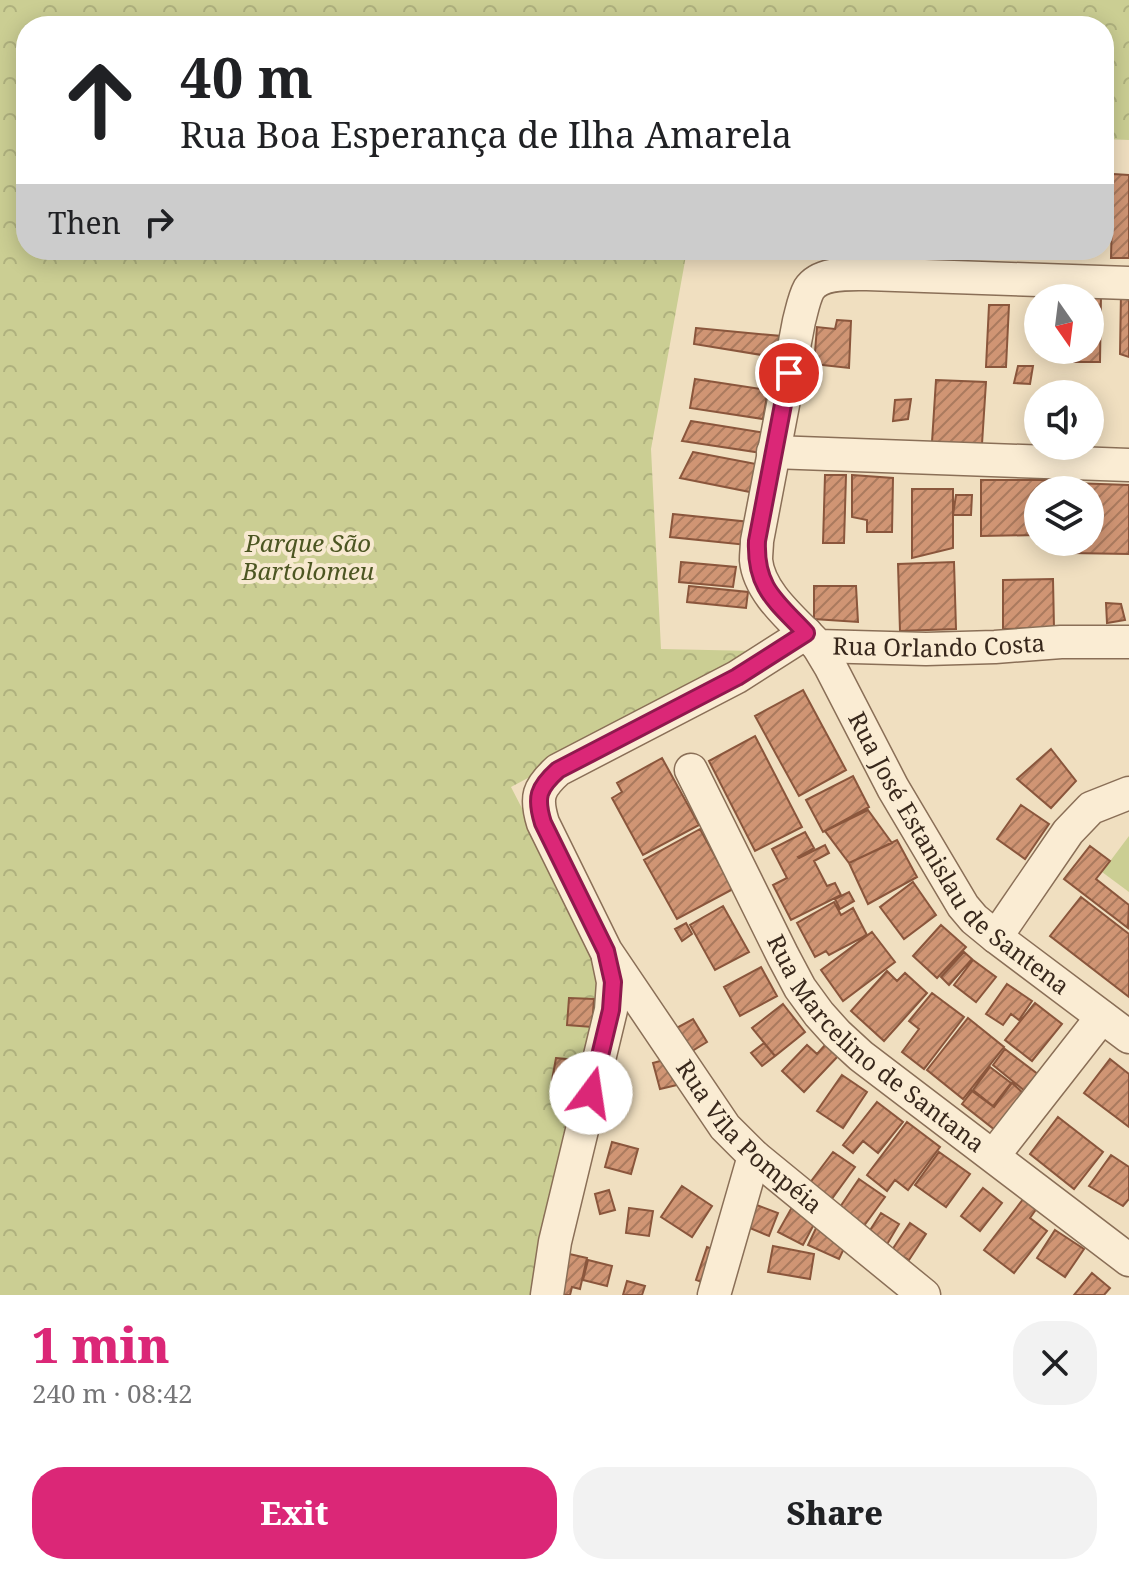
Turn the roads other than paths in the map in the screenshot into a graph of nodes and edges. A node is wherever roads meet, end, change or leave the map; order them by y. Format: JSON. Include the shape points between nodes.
{"nodes":[{"id":1,"x":1129,"y":283,"type":"edge"},
{"id":2,"x":773,"y":452,"type":"junction"},
{"id":3,"x":1129,"y":465,"type":"edge"},
{"id":4,"x":812,"y":639,"type":"junction"},
{"id":5,"x":1129,"y":642,"type":"edge"},
{"id":6,"x":691,"y":770,"type":"dead end"},
{"id":7,"x":1129,"y":793,"type":"edge"},
{"id":8,"x":996,"y":937,"type":"junction"},
{"id":9,"x":606,"y":951,"type":"junction"},
{"id":10,"x":1102,"y":1017,"type":"junction"},
{"id":11,"x":1129,"y":1037,"type":"edge"},
{"id":12,"x":994,"y":1155,"type":"junction"},
{"id":13,"x":754,"y":1156,"type":"junction"},
{"id":14,"x":1129,"y":1260,"type":"edge"},
{"id":15,"x":547,"y":1295,"type":"edge"},
{"id":16,"x":714,"y":1295,"type":"edge"},
{"id":17,"x":924,"y":1295,"type":"edge"}],
"edges":[{"from":1,"to":2,"type":"street","via":[[867,274],[815,282],[803,304]]},
{"from":2,"to":3,"type":"street"},
{"from":2,"to":4,"type":"street","name":"Rua Orlando Costa","via":[[756,561],[771,596]]},
{"from":4,"to":5,"type":"street","name":"Rua Orlando Costa","via":[[926,649]]},
{"from":4,"to":8,"type":"street","name":"Rua José Estanislau de Santena","via":[[936,863],[963,906]]},
{"from":4,"to":9,"type":"street","via":[[545,781],[538,796],[543,823]]},
{"from":6,"to":12,"type":"street","name":"Rua Marcelino de Santana","via":[[783,956],[819,1014],[861,1056]]},
{"from":7,"to":8,"type":"street","via":[[1091,808],[1068,832]]},
{"from":8,"to":10,"type":"street","name":"Rua José Estanislau de Santena"},
{"from":9,"to":13,"type":"street","name":"Rua Vila Pompéia","via":[[725,1127]]},
{"from":9,"to":15,"type":"street","via":[[613,982],[611,1010]]},
{"from":10,"to":11,"type":"street","name":"Rua José Estanislau de Santena"},
{"from":10,"to":12,"type":"street"},
{"from":12,"to":14,"type":"street","name":"Rua Marcelino de Santana"},
{"from":13,"to":16,"type":"street"},
{"from":13,"to":17,"type":"street","name":"Rua Vila Pompéia"}]}
